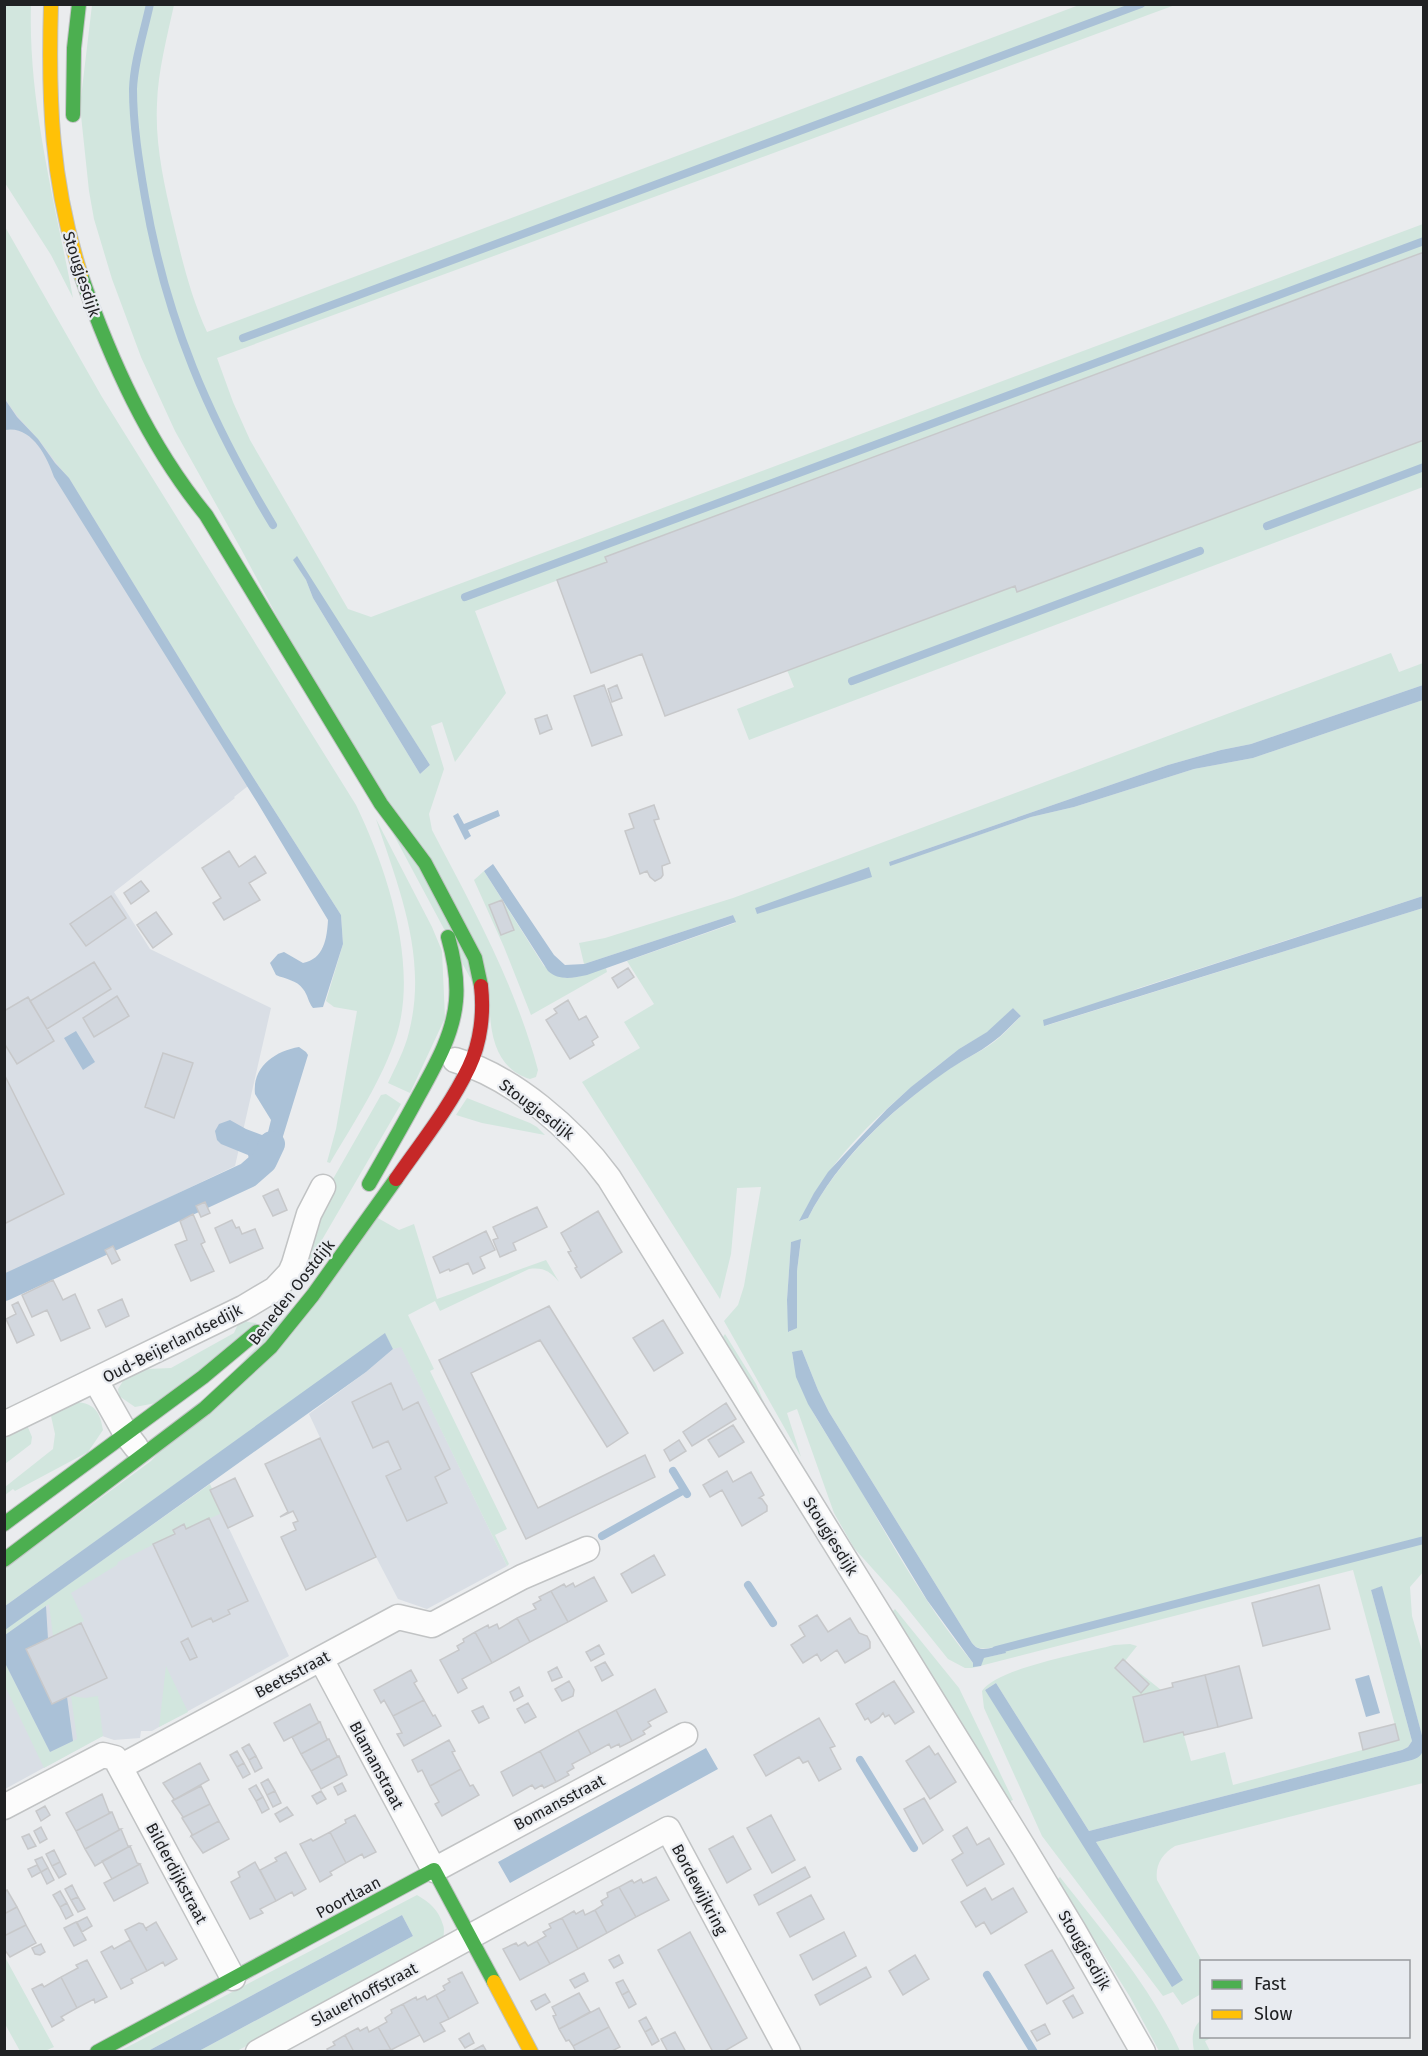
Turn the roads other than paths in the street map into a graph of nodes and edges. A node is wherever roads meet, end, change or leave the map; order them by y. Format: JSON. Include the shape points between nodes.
{"nodes":[{"id":1,"x":51,"y":4,"type":"edge"},
{"id":2,"x":79,"y":4,"type":"edge"},
{"id":3,"x":74,"y":124,"type":"dead end"},
{"id":4,"x":179,"y":454,"type":"dead end"},
{"id":5,"x":206,"y":515,"type":"junction"},
{"id":6,"x":381,"y":804,"type":"junction"},
{"id":7,"x":410,"y":866,"type":"dead end"},
{"id":8,"x":422,"y":886,"type":"dead end"},
{"id":9,"x":440,"y":1056,"type":"junction"},
{"id":10,"x":470,"y":1065,"type":"junction"},
{"id":11,"x":323,"y":1187,"type":"dead end"},
{"id":12,"x":362,"y":1196,"type":"dead end"},
{"id":13,"x":269,"y":1320,"type":"dead end"},
{"id":14,"x":96,"y":1381,"type":"junction"},
{"id":15,"x":4,"y":1424,"type":"edge"},
{"id":16,"x":126,"y":1434,"type":"junction"},
{"id":17,"x":143,"y":1456,"type":"junction"},
{"id":18,"x":4,"y":1524,"type":"edge"},
{"id":19,"x":587,"y":1549,"type":"dead end"},
{"id":20,"x":4,"y":1560,"type":"edge"},
{"id":21,"x":321,"y":1659,"type":"junction"},
{"id":22,"x":685,"y":1735,"type":"dead end"},
{"id":23,"x":120,"y":1767,"type":"junction"},
{"id":24,"x":4,"y":1807,"type":"edge"},
{"id":25,"x":434,"y":1870,"type":"junction"},
{"id":26,"x":471,"y":1937,"type":"junction"},
{"id":27,"x":233,"y":1978,"type":"junction"},
{"id":28,"x":269,"y":2049,"type":"edge"},
{"id":29,"x":97,"y":2052,"type":"edge"},
{"id":30,"x":531,"y":2052,"type":"edge"},
{"id":31,"x":788,"y":2052,"type":"edge"},
{"id":32,"x":1143,"y":2052,"type":"edge"}],
"edges":[{"from":1,"to":5,"type":"main road","name":"Stougjesdijk","via":[[50,107],[59,194],[73,253],[94,314],[135,406],[156,446]]},
{"from":2,"to":3,"type":"main road","via":[[72,84]]},
{"from":4,"to":5,"type":"main road","name":"Stougjesdijk"},
{"from":5,"to":6,"type":"main road","name":"Stougjesdijk"},
{"from":6,"to":7,"type":"main road","name":"Stougjesdijk"},
{"from":6,"to":10,"type":"main road","name":"Stougjesdijk","via":[[425,864],[475,958],[483,1006]]},
{"from":8,"to":9,"type":"main road","via":[[446,932],[456,968],[452,1028]]},
{"from":9,"to":10,"type":"street","name":"Stougjesdijk"},
{"from":9,"to":12,"type":"main road"},
{"from":10,"to":17,"type":"main road","name":"Beneden Oostdijk","via":[[426,1136],[282,1334],[224,1392]]},
{"from":10,"to":32,"type":"street","name":"Stougjesdijk","via":[[508,1085],[567,1130],[589,1151],[621,1195],[1043,1880]]},
{"from":11,"to":14,"type":"street","name":"Oud-Beijerlandsedijk","via":[[309,1214],[290,1273],[275,1289]]},
{"from":13,"to":16,"type":"main road","name":"Beneden Oostdijk","via":[[222,1363]]},
{"from":14,"to":15,"type":"street","name":"Oud-Beijerlandsedijk"},
{"from":14,"to":16,"type":"street","name":"Oud-Beijerlandsedijk"},
{"from":16,"to":17,"type":"street","name":"Oud-Beijerlandsedijk"},
{"from":16,"to":18,"type":"main road","name":"Beneden Oostdijk"},
{"from":17,"to":20,"type":"main road","name":"Beneden Oostdijk"},
{"from":19,"to":21,"type":"street","name":"Beetsstraat","via":[[522,1576],[432,1625],[398,1617]]},
{"from":21,"to":23,"type":"street","name":"Beetsstraat"},
{"from":21,"to":25,"type":"street","name":"Blamanstraat"},
{"from":22,"to":25,"type":"street","name":"Bomansstraat"},
{"from":23,"to":24,"type":"street","via":[[115,1758],[103,1755]]},
{"from":23,"to":27,"type":"street","name":"Bilderdijkstraat"},
{"from":25,"to":26,"type":"main road"},
{"from":25,"to":27,"type":"main road","name":"Poortlaan"},
{"from":26,"to":28,"type":"street","name":"Slauerhoffstraat"},
{"from":26,"to":30,"type":"main road"},
{"from":26,"to":31,"type":"street","name":"Bordewijkring","via":[[668,1829]]},
{"from":27,"to":29,"type":"main road","name":"Poortlaan"}]}
